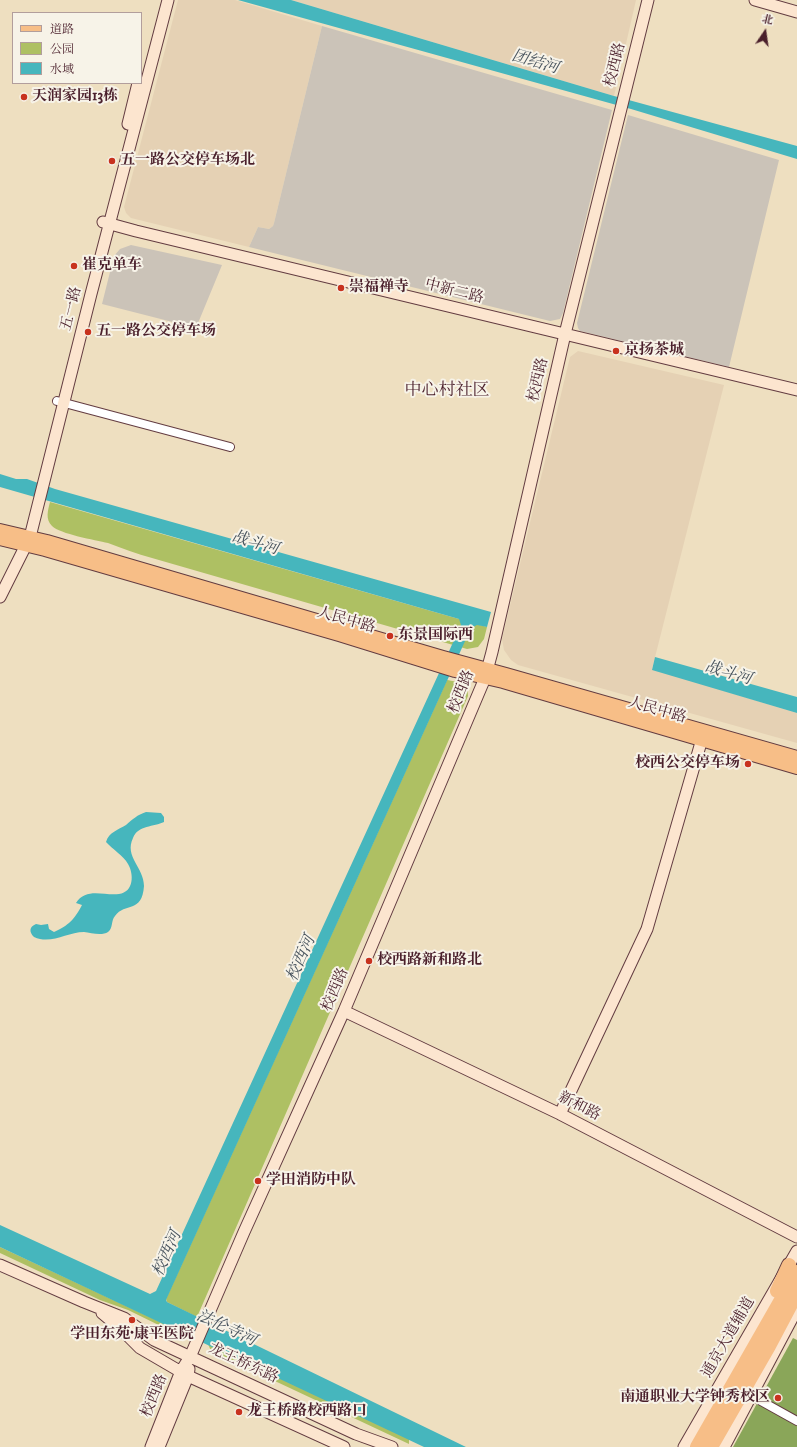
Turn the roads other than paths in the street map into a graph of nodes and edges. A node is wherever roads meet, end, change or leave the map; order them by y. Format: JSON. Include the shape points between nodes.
{"nodes":[{"id":1,"x":161,"y":0,"type":"edge"},
{"id":2,"x":168,"y":0,"type":"edge"},
{"id":3,"x":648,"y":0,"type":"edge"},
{"id":4,"x":755,"y":0,"type":"edge"},
{"id":5,"x":797,"y":12,"type":"edge"},
{"id":6,"x":142,"y":70,"type":"edge"},
{"id":7,"x":138,"y":84,"type":"edge"},
{"id":8,"x":107,"y":223,"type":"junction"},
{"id":9,"x":565,"y":334,"type":"junction"},
{"id":10,"x":797,"y":390,"type":"edge"},
{"id":11,"x":57,"y":401,"type":"junction"},
{"id":12,"x":230,"y":447,"type":"dead end"},
{"id":13,"x":41,"y":482,"type":"junction"},
{"id":14,"x":0,"y":530,"type":"edge"},
{"id":15,"x":0,"y":539,"type":"edge"},
{"id":16,"x":24,"y":540,"type":"junction"},
{"id":17,"x":0,"y":583,"type":"edge"},
{"id":18,"x":0,"y":597,"type":"edge"},
{"id":19,"x":486,"y":673,"type":"junction"},
{"id":20,"x":703,"y":736,"type":"junction"},
{"id":21,"x":797,"y":757,"type":"edge"},
{"id":22,"x":797,"y":768,"type":"edge"},
{"id":23,"x":344,"y":1011,"type":"junction"},
{"id":24,"x":560,"y":1114,"type":"junction"},
{"id":25,"x":797,"y":1237,"type":"edge"},
{"id":26,"x":797,"y":1251,"type":"edge"},
{"id":27,"x":0,"y":1265,"type":"edge"},
{"id":28,"x":793,"y":1269,"type":"edge"},
{"id":29,"x":797,"y":1293,"type":"edge"},
{"id":30,"x":84,"y":1302,"type":"junction"},
{"id":31,"x":797,"y":1302,"type":"edge"},
{"id":32,"x":797,"y":1309,"type":"edge"},
{"id":33,"x":763,"y":1344,"type":"junction"},
{"id":34,"x":190,"y":1357,"type":"junction"},
{"id":35,"x":185,"y":1373,"type":"junction"},
{"id":36,"x":752,"y":1396,"type":"junction"},
{"id":37,"x":797,"y":1421,"type":"edge"},
{"id":38,"x":356,"y":1434,"type":"junction"},
{"id":39,"x":151,"y":1447,"type":"edge"},
{"id":40,"x":159,"y":1447,"type":"edge"},
{"id":41,"x":344,"y":1447,"type":"edge"},
{"id":42,"x":382,"y":1447,"type":"edge"},
{"id":43,"x":392,"y":1447,"type":"edge"},
{"id":44,"x":684,"y":1447,"type":"edge"},
{"id":45,"x":697,"y":1447,"type":"edge"},
{"id":46,"x":711,"y":1447,"type":"edge"},
{"id":47,"x":724,"y":1447,"type":"edge"}],
"edges":[{"from":1,"to":6,"type":"street"},
{"from":2,"to":8,"type":"street","name":"五一路"},
{"from":3,"to":9,"type":"street","name":"校西路"},
{"from":4,"to":5,"type":"street"},
{"from":7,"to":8,"type":"street","name":"五一路"},
{"from":8,"to":9,"type":"street","name":"中新二路"},
{"from":8,"to":11,"type":"street","name":"五一路","via":[[92,269]]},
{"from":8,"to":13,"type":"street","name":"五一路"},
{"from":9,"to":10,"type":"street","name":"中新二路"},
{"from":9,"to":19,"type":"street","name":"校西路"},
{"from":11,"to":12,"type":"street"},
{"from":11,"to":13,"type":"street","name":"五一路"},
{"from":13,"to":16,"type":"street","name":"五一路"},
{"from":14,"to":16,"type":"main road","name":"人民中路"},
{"from":15,"to":16,"type":"main road","name":"人民中路"},
{"from":16,"to":17,"type":"street","name":"五一路"},
{"from":16,"to":18,"type":"street","name":"五一路"},
{"from":16,"to":19,"type":"main road","name":"人民中路"},
{"from":19,"to":20,"type":"main road","name":"人民中路"},
{"from":19,"to":23,"type":"street","name":"校西路"},
{"from":20,"to":21,"type":"main road","name":"人民中路"},
{"from":20,"to":22,"type":"main road","name":"人民中路"},
{"from":20,"to":24,"type":"street","via":[[647,929]]},
{"from":23,"to":24,"type":"street","name":"新和路"},
{"from":23,"to":34,"type":"street","name":"校西路"},
{"from":24,"to":25,"type":"street","name":"新和路"},
{"from":26,"to":28,"type":"street","name":"通京大道辅道"},
{"from":27,"to":30,"type":"street","name":"龙王桥东路"},
{"from":28,"to":33,"type":"highway","via":[[768,1313]]},
{"from":28,"to":44,"type":"street","name":"通京大道辅道"},
{"from":29,"to":33,"type":"highway"},
{"from":30,"to":34,"type":"street","name":"龙王桥东路","via":[[124,1318],[154,1340]]},
{"from":30,"to":35,"type":"street","name":"龙王桥东路","via":[[106,1315],[140,1348]]},
{"from":31,"to":33,"type":"highway"},
{"from":32,"to":36,"type":"street"},
{"from":33,"to":45,"type":"highway"},
{"from":33,"to":46,"type":"highway"},
{"from":34,"to":35,"type":"street","name":"校西路"},
{"from":34,"to":38,"type":"street","name":"龙王桥东路"},
{"from":35,"to":39,"type":"street","name":"校西路"},
{"from":35,"to":40,"type":"street","name":"校西路"},
{"from":35,"to":41,"type":"street","name":"龙王桥东路"},
{"from":36,"to":37,"type":"street"},
{"from":36,"to":47,"type":"street"},
{"from":38,"to":42,"type":"street"},
{"from":38,"to":43,"type":"street","name":"龙王桥东路"}]}
